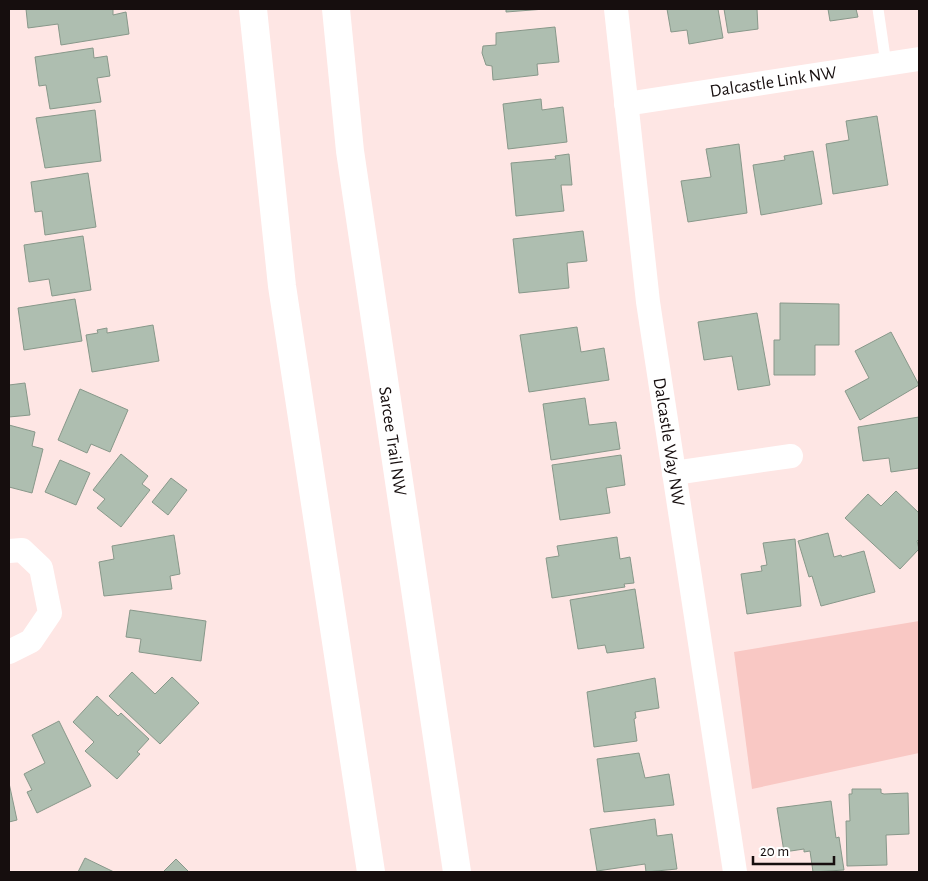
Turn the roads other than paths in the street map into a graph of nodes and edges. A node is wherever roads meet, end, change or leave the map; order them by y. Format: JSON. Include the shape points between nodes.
{"nodes":[{"id":1,"x":253,"y":9,"type":"edge"},
{"id":2,"x":336,"y":9,"type":"edge"},
{"id":3,"x":616,"y":9,"type":"edge"},
{"id":4,"x":878,"y":9,"type":"edge"},
{"id":5,"x":919,"y":59,"type":"edge"},
{"id":6,"x":886,"y":64,"type":"junction"},
{"id":7,"x":626,"y":104,"type":"junction"},
{"id":8,"x":791,"y":456,"type":"dead end"},
{"id":9,"x":674,"y":473,"type":"junction"},
{"id":10,"x":9,"y":551,"type":"edge"},
{"id":11,"x":9,"y":652,"type":"edge"},
{"id":12,"x":371,"y":872,"type":"edge"},
{"id":13,"x":457,"y":872,"type":"edge"},
{"id":14,"x":735,"y":872,"type":"edge"}],
"edges":[{"from":1,"to":12,"type":"main road","via":[[282,286]]},
{"from":2,"to":13,"type":"main road","name":"Sarcee Trail NW","via":[[350,151]]},
{"from":3,"to":7,"type":"street","name":"Dalcastle Way NW"},
{"from":4,"to":6,"type":"lane"},
{"from":5,"to":6,"type":"street","name":"Dalcastle Link NW"},
{"from":6,"to":7,"type":"street","name":"Dalcastle Link NW"},
{"from":7,"to":9,"type":"street","name":"Dalcastle Way NW","via":[[648,302]]},
{"from":8,"to":9,"type":"street"},
{"from":9,"to":14,"type":"street","name":"Dalcastle Way NW"},
{"from":10,"to":11,"type":"street","via":[[22,550],[41,568],[50,613],[31,641]]}]}
